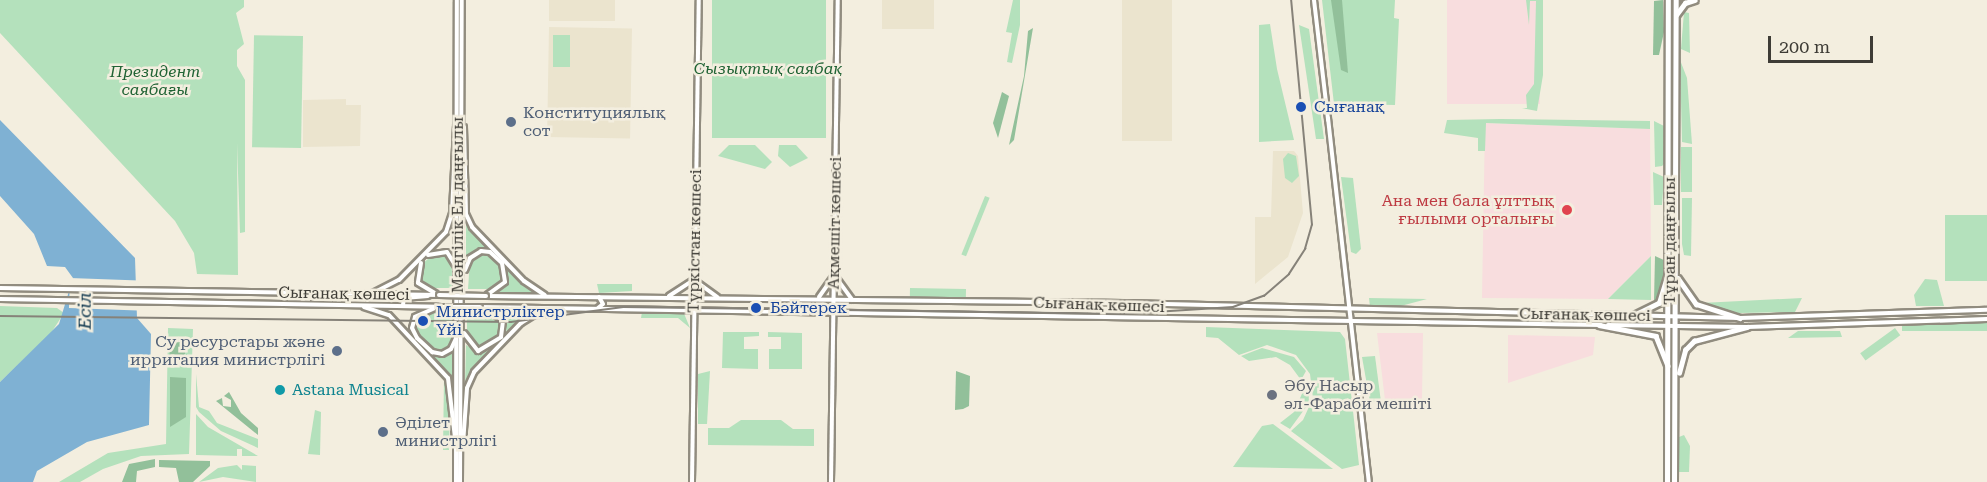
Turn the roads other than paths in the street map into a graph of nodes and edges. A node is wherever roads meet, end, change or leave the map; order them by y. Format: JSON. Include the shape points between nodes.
{"nodes":[{"id":1,"x":457,"y":0,"type":"edge"},
{"id":2,"x":462,"y":0,"type":"edge"},
{"id":3,"x":699,"y":0,"type":"edge"},
{"id":4,"x":838,"y":0,"type":"edge"},
{"id":5,"x":1314,"y":0,"type":"edge"},
{"id":6,"x":1668,"y":0,"type":"edge"},
{"id":7,"x":1676,"y":0,"type":"edge"},
{"id":8,"x":1695,"y":0,"type":"edge"},
{"id":9,"x":1676,"y":15,"type":"junction"},
{"id":10,"x":460,"y":121,"type":"junction"},
{"id":11,"x":1670,"y":267,"type":"junction"},
{"id":12,"x":834,"y":273,"type":"junction"},
{"id":13,"x":461,"y":276,"type":"junction"},
{"id":14,"x":1677,"y":276,"type":"junction"},
{"id":15,"x":694,"y":280,"type":"junction"},
{"id":16,"x":0,"y":288,"type":"edge"},
{"id":17,"x":372,"y":294,"type":"junction"},
{"id":18,"x":431,"y":295,"type":"junction"},
{"id":19,"x":440,"y":295,"type":"junction"},
{"id":20,"x":486,"y":296,"type":"junction"},
{"id":21,"x":540,"y":296,"type":"junction"},
{"id":22,"x":549,"y":297,"type":"junction"},
{"id":23,"x":599,"y":297,"type":"junction"},
{"id":24,"x":666,"y":297,"type":"junction"},
{"id":25,"x":694,"y":298,"type":"junction"},
{"id":26,"x":721,"y":298,"type":"junction"},
{"id":27,"x":818,"y":298,"type":"junction"},
{"id":28,"x":0,"y":299,"type":"edge"},
{"id":29,"x":834,"y":299,"type":"junction"},
{"id":30,"x":853,"y":299,"type":"junction"},
{"id":31,"x":354,"y":305,"type":"junction"},
{"id":32,"x":373,"y":305,"type":"junction"},
{"id":33,"x":403,"y":306,"type":"junction"},
{"id":34,"x":439,"y":307,"type":"junction"},
{"id":35,"x":480,"y":307,"type":"junction"},
{"id":36,"x":540,"y":308,"type":"junction"},
{"id":37,"x":572,"y":308,"type":"junction"},
{"id":38,"x":597,"y":308,"type":"junction"},
{"id":39,"x":694,"y":310,"type":"junction"},
{"id":40,"x":1987,"y":310,"type":"edge"},
{"id":41,"x":834,"y":312,"type":"junction"},
{"id":42,"x":1352,"y":312,"type":"junction"},
{"id":43,"x":1527,"y":314,"type":"junction"},
{"id":44,"x":1552,"y":314,"type":"junction"},
{"id":45,"x":1632,"y":316,"type":"junction"},
{"id":46,"x":1671,"y":316,"type":"junction"},
{"id":47,"x":1677,"y":316,"type":"junction"},
{"id":48,"x":1740,"y":318,"type":"junction"},
{"id":49,"x":1987,"y":319,"type":"edge"},
{"id":50,"x":1353,"y":321,"type":"junction"},
{"id":51,"x":1526,"y":323,"type":"junction"},
{"id":52,"x":1552,"y":324,"type":"junction"},
{"id":53,"x":1599,"y":325,"type":"junction"},
{"id":54,"x":1670,"y":326,"type":"junction"},
{"id":55,"x":1677,"y":326,"type":"junction"},
{"id":56,"x":1747,"y":327,"type":"junction"},
{"id":57,"x":461,"y":331,"type":"junction"},
{"id":58,"x":1670,"y":372,"type":"junction"},
{"id":59,"x":1676,"y":388,"type":"junction"},
{"id":60,"x":459,"y":449,"type":"junction"},
{"id":61,"x":456,"y":482,"type":"edge"},
{"id":62,"x":460,"y":482,"type":"edge"},
{"id":63,"x":692,"y":482,"type":"edge"},
{"id":64,"x":831,"y":482,"type":"edge"},
{"id":65,"x":1369,"y":482,"type":"edge"},
{"id":66,"x":1668,"y":482,"type":"edge"},
{"id":67,"x":1674,"y":482,"type":"edge"}],
"edges":[{"from":1,"to":10,"type":"main road","name":"Мәңгілік Ел даңғылы"},
{"from":2,"to":10,"type":"main road","name":"Мәңгілік Ел даңғылы"},
{"from":3,"to":15,"type":"main road","name":"Түркістан көшесі"},
{"from":4,"to":12,"type":"main road","name":"Ақмешіт көшесі"},
{"from":5,"to":42,"type":"main road"},
{"from":6,"to":11,"type":"main road","name":"Тұран даңғылы"},
{"from":7,"to":9,"type":"main road","name":"Тұран даңғылы"},
{"from":8,"to":9,"type":"main road","via":[[1685,3]]},
{"from":9,"to":14,"type":"main road","name":"Тұран даңғылы"},
{"from":10,"to":13,"type":"main road","name":"Мәңгілік Ел даңғылы"},
{"from":10,"to":17,"type":"main road","via":[[447,232],[399,280]]},
{"from":10,"to":22,"type":"main road","via":[[466,214],[472,227],[524,281]]},
{"from":11,"to":45,"type":"main road","via":[[1659,303]]},
{"from":11,"to":46,"type":"main road","name":"Тұран даңғылы"},
{"from":12,"to":27,"type":"main road"},
{"from":12,"to":29,"type":"main road","name":"Ақмешіт көшесі"},
{"from":12,"to":30,"type":"main road"},
{"from":13,"to":19,"type":"main road","via":[[450,254],[441,250],[429,254],[417,267],[417,280]]},
{"from":13,"to":20,"type":"main road","via":[[472,255],[492,254],[507,276],[503,285]]},
{"from":13,"to":57,"type":"main road","name":"Мәңгілік Ел даңғылы"},
{"from":14,"to":47,"type":"main road","name":"Тұран даңғылы"},
{"from":14,"to":48,"type":"main road","via":[[1696,304]]},
{"from":15,"to":24,"type":"main road"},
{"from":15,"to":25,"type":"main road","name":"Түркістан көшесі"},
{"from":15,"to":26,"type":"main road","via":[[705,292]]},
{"from":16,"to":17,"type":"main road","name":"Сығанақ көшесі"},
{"from":17,"to":18,"type":"main road","name":"Сығанақ көшесі"},
{"from":17,"to":32,"type":"main road","via":[[378,300]]},
{"from":18,"to":19,"type":"main road","name":"Сығанақ көшесі"},
{"from":18,"to":33,"type":"main road","via":[[404,298]]},
{"from":19,"to":20,"type":"main road","name":"Сығанақ көшесі","bridge":true},
{"from":20,"to":21,"type":"main road","name":"Сығанақ көшесі"},
{"from":21,"to":22,"type":"main road","name":"Сығанақ көшесі"},
{"from":21,"to":36,"type":"main road","via":[[534,301]]},
{"from":22,"to":23,"type":"main road","name":"Сығанақ көшесі"},
{"from":23,"to":24,"type":"main road","name":"Сығанақ көшесі"},
{"from":23,"to":38,"type":"main road","via":[[603,304]]},
{"from":24,"to":25,"type":"main road","name":"Сығанақ көшесі"},
{"from":25,"to":26,"type":"main road","name":"Сығанақ көшесі"},
{"from":25,"to":39,"type":"main road","name":"Түркістан көшесі"},
{"from":26,"to":27,"type":"main road","name":"Сығанақ көшесі"},
{"from":27,"to":29,"type":"main road","name":"Сығанақ көшесі"},
{"from":28,"to":31,"type":"main road","name":"Сығанақ көшесі"},
{"from":29,"to":30,"type":"main road","name":"Сығанақ көшесі"},
{"from":29,"to":41,"type":"main road","name":"Ақмешіт көшесі"},
{"from":30,"to":42,"type":"main road","name":"Сығанақ көшесі"},
{"from":31,"to":32,"type":"main road","name":"Сығанақ көшесі"},
{"from":31,"to":60,"type":"main road","via":[[389,315],[447,378]]},
{"from":32,"to":33,"type":"main road","name":"Сығанақ көшесі"},
{"from":33,"to":34,"type":"main road","name":"Сығанақ көшесі"},
{"from":34,"to":35,"type":"main road","name":"Сығанақ көшесі","bridge":true},
{"from":34,"to":57,"type":"main road","via":[[414,317],[412,328],[417,338],[432,352],[442,354],[453,346]]},
{"from":35,"to":36,"type":"main road","name":"Сығанақ көшесі"},
{"from":35,"to":57,"type":"main road","via":[[503,320],[501,338],[478,351]]},
{"from":36,"to":37,"type":"main road","name":"Сығанақ көшесі"},
{"from":37,"to":38,"type":"main road","name":"Сығанақ көшесі"},
{"from":37,"to":60,"type":"main road","via":[[537,313],[474,372],[467,388]]},
{"from":38,"to":39,"type":"main road","name":"Сығанақ көшесі"},
{"from":39,"to":41,"type":"main road","name":"Сығанақ көшесі"},
{"from":39,"to":63,"type":"main road","name":"Түркістан көшесі"},
{"from":40,"to":48,"type":"main road","name":"Сығанақ көшесі"},
{"from":41,"to":50,"type":"main road","name":"Сығанақ көшесі"},
{"from":41,"to":64,"type":"main road","name":"Ақмешіт көшесі"},
{"from":42,"to":43,"type":"main road","name":"Сығанақ көшесі"},
{"from":42,"to":50,"type":"main road"},
{"from":43,"to":44,"type":"main road","name":"Сығанақ көшесі"},
{"from":43,"to":51,"type":"main road"},
{"from":44,"to":45,"type":"main road","name":"Сығанақ көшесі"},
{"from":44,"to":52,"type":"main road"},
{"from":45,"to":46,"type":"main road","name":"Сығанақ көшесі"},
{"from":46,"to":47,"type":"main road","name":"Сығанақ көшесі"},
{"from":46,"to":54,"type":"main road","name":"Тұран даңғылы"},
{"from":47,"to":48,"type":"main road","name":"Сығанақ көшесі"},
{"from":47,"to":55,"type":"main road","name":"Тұран даңғылы"},
{"from":49,"to":56,"type":"main road","name":"Сығанақ көшесі"},
{"from":50,"to":51,"type":"main road","name":"Сығанақ көшесі"},
{"from":50,"to":65,"type":"main road"},
{"from":51,"to":52,"type":"main road","name":"Сығанақ көшесі"},
{"from":52,"to":53,"type":"main road","name":"Сығанақ көшесі"},
{"from":53,"to":54,"type":"main road","name":"Сығанақ көшесі"},
{"from":53,"to":58,"type":"main road","via":[[1656,336]]},
{"from":54,"to":55,"type":"main road","name":"Сығанақ көшесі"},
{"from":54,"to":58,"type":"main road","name":"Тұран даңғылы"},
{"from":55,"to":56,"type":"main road","name":"Сығанақ көшесі"},
{"from":55,"to":59,"type":"main road","name":"Тұран даңғылы"},
{"from":56,"to":59,"type":"main road","via":[[1694,341],[1683,354]]},
{"from":57,"to":60,"type":"main road","name":"Мәңгілік Ел даңғылы"},
{"from":58,"to":66,"type":"main road","name":"Тұран даңғылы"},
{"from":59,"to":67,"type":"main road","name":"Тұран даңғылы"},
{"from":60,"to":61,"type":"main road","name":"Мәңгілік Ел даңғылы"},
{"from":60,"to":62,"type":"main road","name":"Мәңгілік Ел даңғылы"}]}
